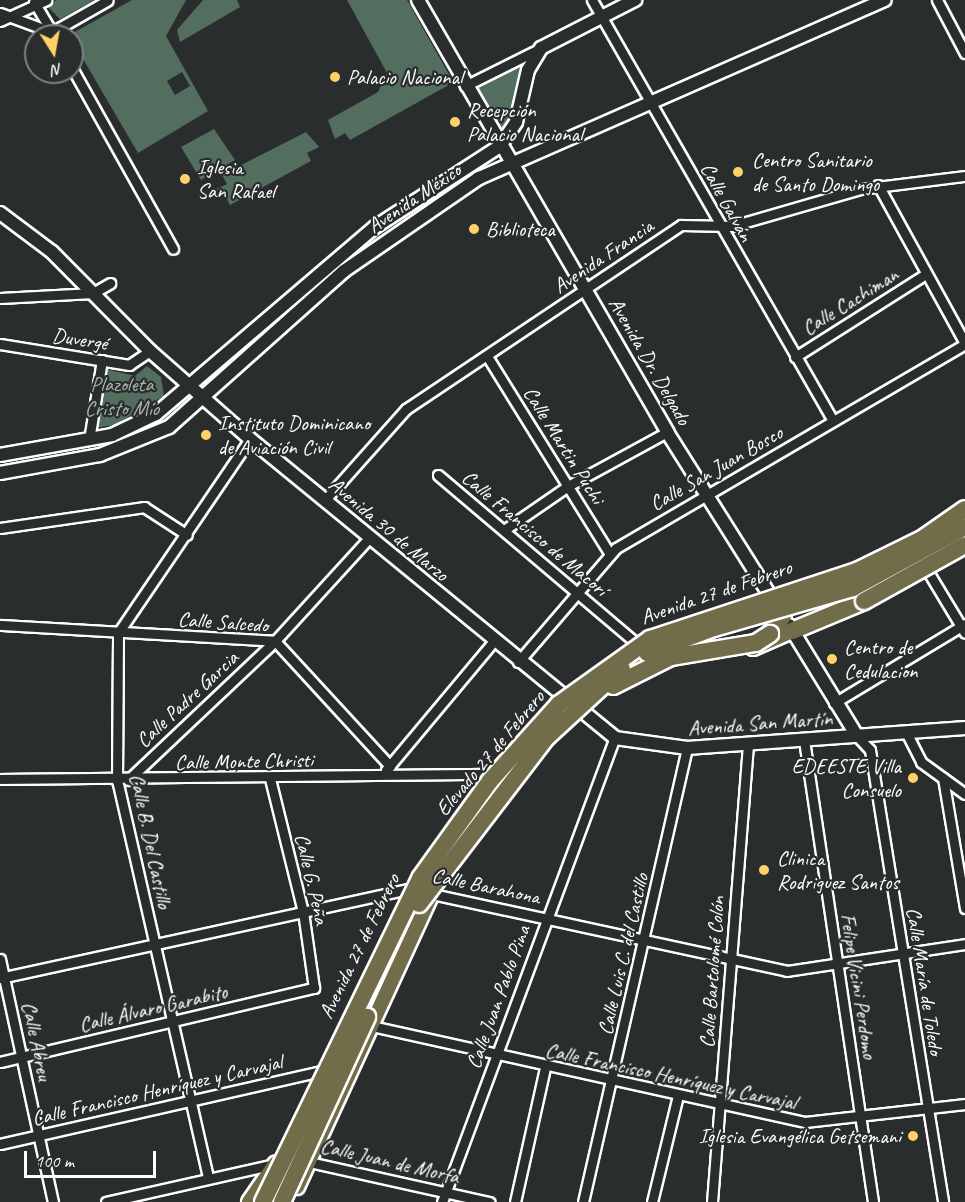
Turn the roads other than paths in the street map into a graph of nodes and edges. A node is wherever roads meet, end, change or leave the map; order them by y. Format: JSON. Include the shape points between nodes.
{"nodes":[{"id":1,"x":46,"y":0,"type":"edge"},
{"id":2,"x":108,"y":0,"type":"edge"},
{"id":3,"x":418,"y":0,"type":"edge"},
{"id":4,"x":592,"y":0,"type":"edge"},
{"id":5,"x":635,"y":0,"type":"edge"},
{"id":6,"x":885,"y":0,"type":"edge"},
{"id":7,"x":937,"y":0,"type":"edge"},
{"id":8,"x":34,"y":3,"type":"edge"},
{"id":9,"x":0,"y":13,"type":"edge"},
{"id":10,"x":600,"y":15,"type":"junction"},
{"id":11,"x":10,"y":17,"type":"junction"},
{"id":12,"x":0,"y":21,"type":"edge"},
{"id":13,"x":28,"y":24,"type":"edge"},
{"id":14,"x":47,"y":24,"type":"edge"},
{"id":15,"x":69,"y":24,"type":"edge"},
{"id":16,"x":541,"y":48,"type":"junction"},
{"id":17,"x":965,"y":53,"type":"edge"},
{"id":18,"x":81,"y":84,"type":"edge"},
{"id":19,"x":465,"y":86,"type":"junction"},
{"id":20,"x":652,"y":104,"type":"junction"},
{"id":21,"x":500,"y":146,"type":"junction"},
{"id":22,"x":511,"y":163,"type":"junction"},
{"id":23,"x":965,"y":176,"type":"edge"},
{"id":24,"x":878,"y":185,"type":"junction"},
{"id":25,"x":0,"y":213,"type":"edge"},
{"id":26,"x":719,"y":227,"type":"junction"},
{"id":27,"x":173,"y":249,"type":"dead end"},
{"id":28,"x":924,"y":276,"type":"junction"},
{"id":29,"x":110,"y":284,"type":"dead end"},
{"id":30,"x":586,"y":289,"type":"junction"},
{"id":31,"x":93,"y":293,"type":"junction"},
{"id":32,"x":0,"y":298,"type":"edge"},
{"id":33,"x":0,"y":344,"type":"edge"},
{"id":34,"x":965,"y":344,"type":"edge"},
{"id":35,"x":150,"y":351,"type":"junction"},
{"id":36,"x":487,"y":356,"type":"junction"},
{"id":37,"x":795,"y":357,"type":"junction"},
{"id":38,"x":102,"y":360,"type":"junction"},
{"id":39,"x":190,"y":387,"type":"junction"},
{"id":40,"x":204,"y":398,"type":"junction"},
{"id":41,"x":833,"y":421,"type":"junction"},
{"id":42,"x":667,"y":432,"type":"junction"},
{"id":43,"x":250,"y":439,"type":"junction"},
{"id":44,"x":89,"y":440,"type":"junction"},
{"id":45,"x":0,"y":455,"type":"edge"},
{"id":46,"x":0,"y":472,"type":"edge"},
{"id":47,"x":438,"y":475,"type":"dead end"},
{"id":48,"x":568,"y":486,"type":"junction"},
{"id":49,"x":706,"y":495,"type":"junction"},
{"id":50,"x":324,"y":501,"type":"junction"},
{"id":51,"x":965,"y":502,"type":"edge"},
{"id":52,"x":965,"y":509,"type":"edge"},
{"id":53,"x":965,"y":527,"type":"edge"},
{"id":54,"x":0,"y":528,"type":"edge"},
{"id":55,"x":504,"y":530,"type":"junction"},
{"id":56,"x":187,"y":535,"type":"junction"},
{"id":57,"x":965,"y":536,"type":"edge"},
{"id":58,"x":368,"y":538,"type":"junction"},
{"id":59,"x":965,"y":545,"type":"edge"},
{"id":60,"x":609,"y":553,"type":"junction"},
{"id":61,"x":922,"y":562,"type":"junction"},
{"id":62,"x":576,"y":592,"type":"junction"},
{"id":63,"x":769,"y":594,"type":"junction"},
{"id":64,"x":787,"y":623,"type":"junction"},
{"id":65,"x":0,"y":625,"type":"edge"},
{"id":66,"x":964,"y":628,"type":"edge"},
{"id":67,"x":118,"y":633,"type":"junction"},
{"id":68,"x":275,"y":641,"type":"junction"},
{"id":69,"x":494,"y":642,"type":"junction"},
{"id":70,"x":635,"y":642,"type":"junction"},
{"id":71,"x":518,"y":662,"type":"junction"},
{"id":72,"x":641,"y":663,"type":"junction"},
{"id":73,"x":572,"y":703,"type":"junction"},
{"id":74,"x":834,"y":703,"type":"junction"},
{"id":75,"x":965,"y":728,"type":"edge"},
{"id":76,"x":906,"y":732,"type":"junction"},
{"id":77,"x":857,"y":736,"type":"junction"},
{"id":78,"x":615,"y":738,"type":"junction"},
{"id":79,"x":804,"y":740,"type":"junction"},
{"id":80,"x":748,"y":745,"type":"junction"},
{"id":81,"x":687,"y":748,"type":"junction"},
{"id":82,"x":390,"y":766,"type":"junction"},
{"id":83,"x":488,"y":774,"type":"junction"},
{"id":84,"x":381,"y":777,"type":"junction"},
{"id":85,"x":270,"y":778,"type":"junction"},
{"id":86,"x":943,"y":778,"type":"junction"},
{"id":87,"x":0,"y":779,"type":"edge"},
{"id":88,"x":128,"y":780,"type":"junction"},
{"id":89,"x":117,"y":781,"type":"junction"},
{"id":90,"x":965,"y":794,"type":"edge"},
{"id":91,"x":409,"y":889,"type":"junction"},
{"id":92,"x":433,"y":891,"type":"junction"},
{"id":93,"x":965,"y":908,"type":"edge"},
{"id":94,"x":303,"y":912,"type":"junction"},
{"id":95,"x":546,"y":917,"type":"junction"},
{"id":96,"x":645,"y":941,"type":"junction"},
{"id":97,"x":965,"y":944,"type":"edge"},
{"id":98,"x":154,"y":945,"type":"junction"},
{"id":99,"x":903,"y":954,"type":"junction"},
{"id":100,"x":731,"y":957,"type":"junction"},
{"id":101,"x":0,"y":959,"type":"edge"},
{"id":102,"x":837,"y":965,"type":"junction"},
{"id":103,"x":2,"y":977,"type":"edge"},
{"id":104,"x":315,"y":988,"type":"joint"},
{"id":105,"x":171,"y":1022,"type":"junction"},
{"id":106,"x":372,"y":1026,"type":"junction"},
{"id":107,"x":495,"y":1056,"type":"junction"},
{"id":108,"x":22,"y":1058,"type":"junction"},
{"id":109,"x":0,"y":1062,"type":"edge"},
{"id":110,"x":544,"y":1068,"type":"junction"},
{"id":111,"x":322,"y":1071,"type":"junction"},
{"id":112,"x":612,"y":1082,"type":"junction"},
{"id":113,"x":678,"y":1095,"type":"junction"},
{"id":114,"x":189,"y":1100,"type":"junction"},
{"id":115,"x":965,"y":1104,"type":"edge"},
{"id":116,"x":720,"y":1106,"type":"junction"},
{"id":117,"x":928,"y":1110,"type":"junction"},
{"id":118,"x":861,"y":1120,"type":"junction"},
{"id":119,"x":39,"y":1136,"type":"junction"},
{"id":120,"x":0,"y":1144,"type":"edge"},
{"id":121,"x":293,"y":1146,"type":"junction"},
{"id":122,"x":311,"y":1160,"type":"junction"},
{"id":123,"x":276,"y":1163,"type":"junction"},
{"id":124,"x":208,"y":1177,"type":"junction"},
{"id":125,"x":443,"y":1197,"type":"edge"},
{"id":126,"x":53,"y":1202,"type":"edge"},
{"id":127,"x":106,"y":1202,"type":"edge"},
{"id":128,"x":249,"y":1202,"type":"edge"},
{"id":129,"x":258,"y":1202,"type":"edge"},
{"id":130,"x":263,"y":1202,"type":"edge"},
{"id":131,"x":282,"y":1202,"type":"edge"},
{"id":132,"x":289,"y":1202,"type":"edge"},
{"id":133,"x":489,"y":1202,"type":"edge"},
{"id":134,"x":515,"y":1202,"type":"edge"},
{"id":135,"x":583,"y":1202,"type":"edge"},
{"id":136,"x":652,"y":1202,"type":"edge"},
{"id":137,"x":712,"y":1202,"type":"edge"},
{"id":138,"x":873,"y":1202,"type":"edge"},
{"id":139,"x":943,"y":1202,"type":"edge"}],
"edges":[{"from":1,"to":8,"type":"street"},
{"from":2,"to":15,"type":"street"},
{"from":3,"to":19,"type":"main road","name":"Avenida Dr. Delgado"},
{"from":4,"to":10,"type":"street","name":"Calle Galván"},
{"from":5,"to":10,"type":"main road"},
{"from":6,"to":20,"type":"main road","name":"Avenida México"},
{"from":7,"to":17,"type":"street"},
{"from":8,"to":11,"type":"street"},
{"from":8,"to":14,"type":"street"},
{"from":9,"to":11,"type":"street"},
{"from":10,"to":16,"type":"main road"},
{"from":10,"to":20,"type":"street","name":"Calle Galván"},
{"from":11,"to":12,"type":"street"},
{"from":11,"to":13,"type":"street"},
{"from":16,"to":19,"type":"street"},
{"from":16,"to":21,"type":"main road","name":"Avenida México","via":[[528,70],[516,122]]},
{"from":18,"to":27,"type":"street"},
{"from":19,"to":21,"type":"main road","name":"Avenida Dr. Delgado"},
{"from":20,"to":22,"type":"main road","name":"Avenida México"},
{"from":20,"to":26,"type":"street","name":"Calle Galván"},
{"from":21,"to":22,"type":"main road","name":"Avenida Dr. Delgado"},
{"from":21,"to":39,"type":"main road","name":"Avenida México","via":[[375,227]]},
{"from":22,"to":30,"type":"main road","name":"Avenida Dr. Delgado"},
{"from":22,"to":40,"type":"main road","name":"Avenida México","via":[[383,240]]},
{"from":23,"to":24,"type":"street","name":"Avenida Francia"},
{"from":24,"to":26,"type":"street","name":"Avenida Francia"},
{"from":24,"to":28,"type":"street"},
{"from":25,"to":31,"type":"main road","name":"Avenida 30 de Marzo","via":[[52,252]]},
{"from":26,"to":30,"type":"street","name":"Avenida Francia","via":[[681,225]]},
{"from":26,"to":37,"type":"street","name":"Calle Galván"},
{"from":28,"to":34,"type":"street"},
{"from":28,"to":37,"type":"street","name":"Calle Cachiman"},
{"from":29,"to":31,"type":"street"},
{"from":30,"to":36,"type":"street","name":"Avenida Francia"},
{"from":30,"to":42,"type":"main road","name":"Avenida Dr. Delgado"},
{"from":31,"to":32,"type":"street"},
{"from":31,"to":35,"type":"main road","name":"Avenida 30 de Marzo"},
{"from":33,"to":38,"type":"street","name":"Duvergé"},
{"from":34,"to":41,"type":"street","name":"Calle San Juan Bosco"},
{"from":35,"to":38,"type":"street","name":"Duvergé","via":[[129,365]]},
{"from":35,"to":39,"type":"main road","name":"Avenida 30 de Marzo"},
{"from":36,"to":48,"type":"street","name":"Calle Martin Puchi"},
{"from":36,"to":50,"type":"street","name":"Avenida Francia","via":[[392,420]]},
{"from":37,"to":41,"type":"street","name":"Calle Galván"},
{"from":38,"to":44,"type":"street"},
{"from":39,"to":40,"type":"main road","name":"Avenida 30 de Marzo"},
{"from":39,"to":44,"type":"main road","name":"Avenida México","via":[[136,425]]},
{"from":40,"to":43,"type":"main road","name":"Avenida 30 de Marzo"},
{"from":40,"to":46,"type":"main road","name":"Avenida México","via":[[169,427],[123,448]]},
{"from":41,"to":49,"type":"street","name":"Calle San Juan Bosco"},
{"from":42,"to":48,"type":"street"},
{"from":42,"to":49,"type":"main road","name":"Avenida Dr. Delgado"},
{"from":43,"to":50,"type":"main road","name":"Avenida 30 de Marzo"},
{"from":43,"to":56,"type":"street"},
{"from":44,"to":45,"type":"main road","name":"Avenida México"},
{"from":47,"to":55,"type":"street","name":"Calle Francisco de Macorí"},
{"from":48,"to":55,"type":"street"},
{"from":48,"to":60,"type":"street","name":"Calle Martin Puchi"},
{"from":49,"to":60,"type":"street","name":"Calle San Juan Bosco"},
{"from":49,"to":63,"type":"main road","name":"Avenida Dr. Delgado"},
{"from":50,"to":58,"type":"main road","name":"Avenida 30 de Marzo"},
{"from":51,"to":63,"type":"main road","name":"Avenida 27 de Febrero","via":[[861,565]]},
{"from":52,"to":121,"type":"highway","name":"Elevado 27 de Febrero","bridge":true,"via":[[922,539],[857,572],[650,639],[559,704],[490,781],[421,877]]},
{"from":53,"to":73,"type":"highway","name":"Elevado 27 de Febrero","bridge":true,"via":[[854,588],[657,648]]},
{"from":54,"to":56,"type":"street","via":[[144,507]]},
{"from":55,"to":62,"type":"street","name":"Calle Francisco de Macorí"},
{"from":56,"to":67,"type":"street"},
{"from":57,"to":61,"type":"main road","name":"Avenida 27 de Febrero"},
{"from":58,"to":68,"type":"street","name":"Calle Padre Garcia"},
{"from":58,"to":69,"type":"main road","name":"Avenida 30 de Marzo"},
{"from":59,"to":64,"type":"highway","bridge":true,"via":[[864,601]]},
{"from":60,"to":62,"type":"street","name":"Calle San Juan Bosco"},
{"from":61,"to":64,"type":"main road","name":"Avenida 27 de Febrero"},
{"from":61,"to":66,"type":"street"},
{"from":62,"to":70,"type":"street","name":"Calle Francisco de Macorí"},
{"from":62,"to":71,"type":"street","name":"Calle San Juan Bosco"},
{"from":63,"to":64,"type":"main road","name":"Avenida Dr. Delgado"},
{"from":63,"to":70,"type":"main road","name":"Avenida 27 de Febrero"},
{"from":64,"to":72,"type":"main road","name":"Avenida 27 de Febrero","via":[[703,638]]},
{"from":64,"to":72,"type":"main road","via":[[764,646]]},
{"from":64,"to":73,"type":"highway","bridge":true,"via":[[756,643],[670,657]]},
{"from":64,"to":74,"type":"main road","name":"Avenida Dr. Delgado"},
{"from":65,"to":67,"type":"street","name":"Calle Salcedo"},
{"from":66,"to":74,"type":"street"},
{"from":67,"to":68,"type":"street","name":"Calle Salcedo"},
{"from":67,"to":89,"type":"street","name":"Calle B. Del Castillo"},
{"from":68,"to":82,"type":"street","name":"Calle Salcedo"},
{"from":68,"to":88,"type":"street","name":"Calle Padre Garcia"},
{"from":69,"to":71,"type":"main road","name":"Avenida 30 de Marzo"},
{"from":69,"to":82,"type":"street"},
{"from":70,"to":73,"type":"main road","name":"Avenida 27 de Febrero"},
{"from":71,"to":73,"type":"main road","name":"Avenida 30 de Marzo"},
{"from":72,"to":73,"type":"main road","name":"Avenida 27 de Febrero"},
{"from":73,"to":78,"type":"main road","name":"Avenida San Martín"},
{"from":73,"to":83,"type":"main road","name":"Avenida 27 de Febrero"},
{"from":73,"to":92,"type":"main road","name":"Avenida 27 de Febrero"},
{"from":73,"to":131,"type":"highway","name":"Elevado 27 de Febrero","bridge":true,"via":[[423,894]]},
{"from":74,"to":77,"type":"main road","name":"Avenida Dr. Delgado"},
{"from":75,"to":76,"type":"main road","name":"Avenida San Martín"},
{"from":76,"to":77,"type":"main road","name":"Avenida San Martín"},
{"from":76,"to":86,"type":"street","via":[[921,762]]},
{"from":77,"to":79,"type":"main road","name":"Avenida San Martín"},
{"from":77,"to":99,"type":"street","name":"Calle María de Toledo","via":[[870,750]]},
{"from":78,"to":81,"type":"main road","name":"Avenida San Martín"},
{"from":78,"to":95,"type":"street","name":"Calle Juan Pablo Pina"},
{"from":79,"to":80,"type":"main road","name":"Avenida San Martín"},
{"from":79,"to":102,"type":"street","name":"Felipe Vicini Perdomo"},
{"from":80,"to":81,"type":"main road","name":"Avenida San Martín"},
{"from":80,"to":100,"type":"street","name":"Calle Bartolomé Colón"},
{"from":81,"to":96,"type":"street","name":"Calle Luis C. del Castillo"},
{"from":82,"to":84,"type":"street"},
{"from":83,"to":84,"type":"street","name":"Calle Monte Christi"},
{"from":83,"to":91,"type":"main road","name":"Avenida 27 de Febrero"},
{"from":84,"to":85,"type":"street","name":"Calle Monte Christi"},
{"from":85,"to":88,"type":"street","name":"Calle Monte Christi"},
{"from":85,"to":94,"type":"street","name":"Calle G. Peña"},
{"from":86,"to":90,"type":"street"},
{"from":86,"to":93,"type":"street"},
{"from":87,"to":89,"type":"street","name":"Calle Monte Christi"},
{"from":88,"to":89,"type":"street","name":"Calle Monte Christi"},
{"from":89,"to":98,"type":"street","name":"Calle B. Del Castillo"},
{"from":91,"to":92,"type":"street","name":"Calle Barahona"},
{"from":91,"to":94,"type":"street","name":"Calle Barahona"},
{"from":91,"to":111,"type":"main road","name":"Avenida 27 de Febrero"},
{"from":92,"to":95,"type":"street","name":"Calle Barahona"},
{"from":92,"to":106,"type":"main road","name":"Avenida 27 de Febrero"},
{"from":94,"to":98,"type":"street","name":"Calle Barahona"},
{"from":94,"to":104,"type":"street","name":"Calle G. Peña"},
{"from":95,"to":96,"type":"street","name":"Calle Barahona"},
{"from":95,"to":107,"type":"street","name":"Calle Juan Pablo Pina"},
{"from":96,"to":100,"type":"street","name":"Calle Barahona"},
{"from":96,"to":112,"type":"street","name":"Calle Luis C. del Castillo"},
{"from":97,"to":99,"type":"street","name":"Calle Barahona"},
{"from":98,"to":103,"type":"street","name":"Calle Barahona"},
{"from":98,"to":105,"type":"street","name":"Calle B. Del Castillo"},
{"from":99,"to":102,"type":"street","name":"Calle Barahona"},
{"from":99,"to":117,"type":"street","name":"Calle María de Toledo"},
{"from":100,"to":102,"type":"street","name":"Calle Barahona","via":[[787,971]]},
{"from":100,"to":116,"type":"street","name":"Calle Bartolomé Colón"},
{"from":101,"to":103,"type":"street","name":"Calle Abreu"},
{"from":102,"to":118,"type":"street","name":"Felipe Vicini Perdomo"},
{"from":103,"to":108,"type":"street","name":"Calle Abreu"},
{"from":104,"to":105,"type":"street","name":"Calle Álvaro Garabito"},
{"from":105,"to":108,"type":"street","name":"Calle Álvaro Garabito"},
{"from":105,"to":114,"type":"street","name":"Calle B. Del Castillo"},
{"from":106,"to":107,"type":"street","name":"Calle Francisco Henríquez y Carvajal"},
{"from":106,"to":122,"type":"main road","name":"Avenida 27 de Febrero"},
{"from":107,"to":110,"type":"street","name":"Calle Francisco Henríquez y Carvajal"},
{"from":107,"to":125,"type":"street","name":"Calle Juan Pablo Pina"},
{"from":108,"to":109,"type":"street","name":"Calle Álvaro Garabito"},
{"from":108,"to":119,"type":"street","name":"Calle Abreu"},
{"from":110,"to":112,"type":"street","name":"Calle Francisco Henríquez y Carvajal"},
{"from":110,"to":134,"type":"street"},
{"from":111,"to":114,"type":"street","name":"Calle Francisco Henríquez y Carvajal"},
{"from":111,"to":123,"type":"main road","name":"Avenida 27 de Febrero"},
{"from":112,"to":113,"type":"street","name":"Calle Francisco Henríquez y Carvajal"},
{"from":112,"to":135,"type":"street","name":"Calle Luis C. del Castillo"},
{"from":113,"to":116,"type":"street","name":"Calle Francisco Henríquez y Carvajal"},
{"from":113,"to":136,"type":"street"},
{"from":114,"to":119,"type":"street","name":"Calle Francisco Henríquez y Carvajal"},
{"from":114,"to":124,"type":"street","name":"Calle B. Del Castillo"},
{"from":115,"to":117,"type":"street","name":"Calle Francisco Henríquez y Carvajal"},
{"from":116,"to":118,"type":"street","name":"Calle Francisco Henríquez y Carvajal","via":[[805,1122]]},
{"from":116,"to":137,"type":"street","name":"Calle Bartolomé Colón"},
{"from":117,"to":118,"type":"street","name":"Calle Francisco Henríquez y Carvajal"},
{"from":117,"to":139,"type":"street","name":"Calle María de Toledo"},
{"from":118,"to":138,"type":"street","name":"Felipe Vicini Perdomo"},
{"from":119,"to":120,"type":"street","name":"Calle Francisco Henríquez y Carvajal"},
{"from":119,"to":126,"type":"street","name":"Calle Abreu"},
{"from":121,"to":129,"type":"highway","bridge":true},
{"from":121,"to":130,"type":"highway","name":"Elevado 27 de Febrero","bridge":true},
{"from":122,"to":123,"type":"street","name":"Calle Juan de Morfa"},
{"from":122,"to":125,"type":"street","name":"Calle Juan de Morfa"},
{"from":122,"to":132,"type":"main road","name":"Avenida 27 de Febrero"},
{"from":123,"to":124,"type":"street","name":"Calle Juan de Morfa"},
{"from":123,"to":128,"type":"main road","name":"Avenida 27 de Febrero"},
{"from":124,"to":127,"type":"street","name":"Calle Juan de Morfa"},
{"from":125,"to":133,"type":"street","name":"Calle Juan de Morfa"}]}
